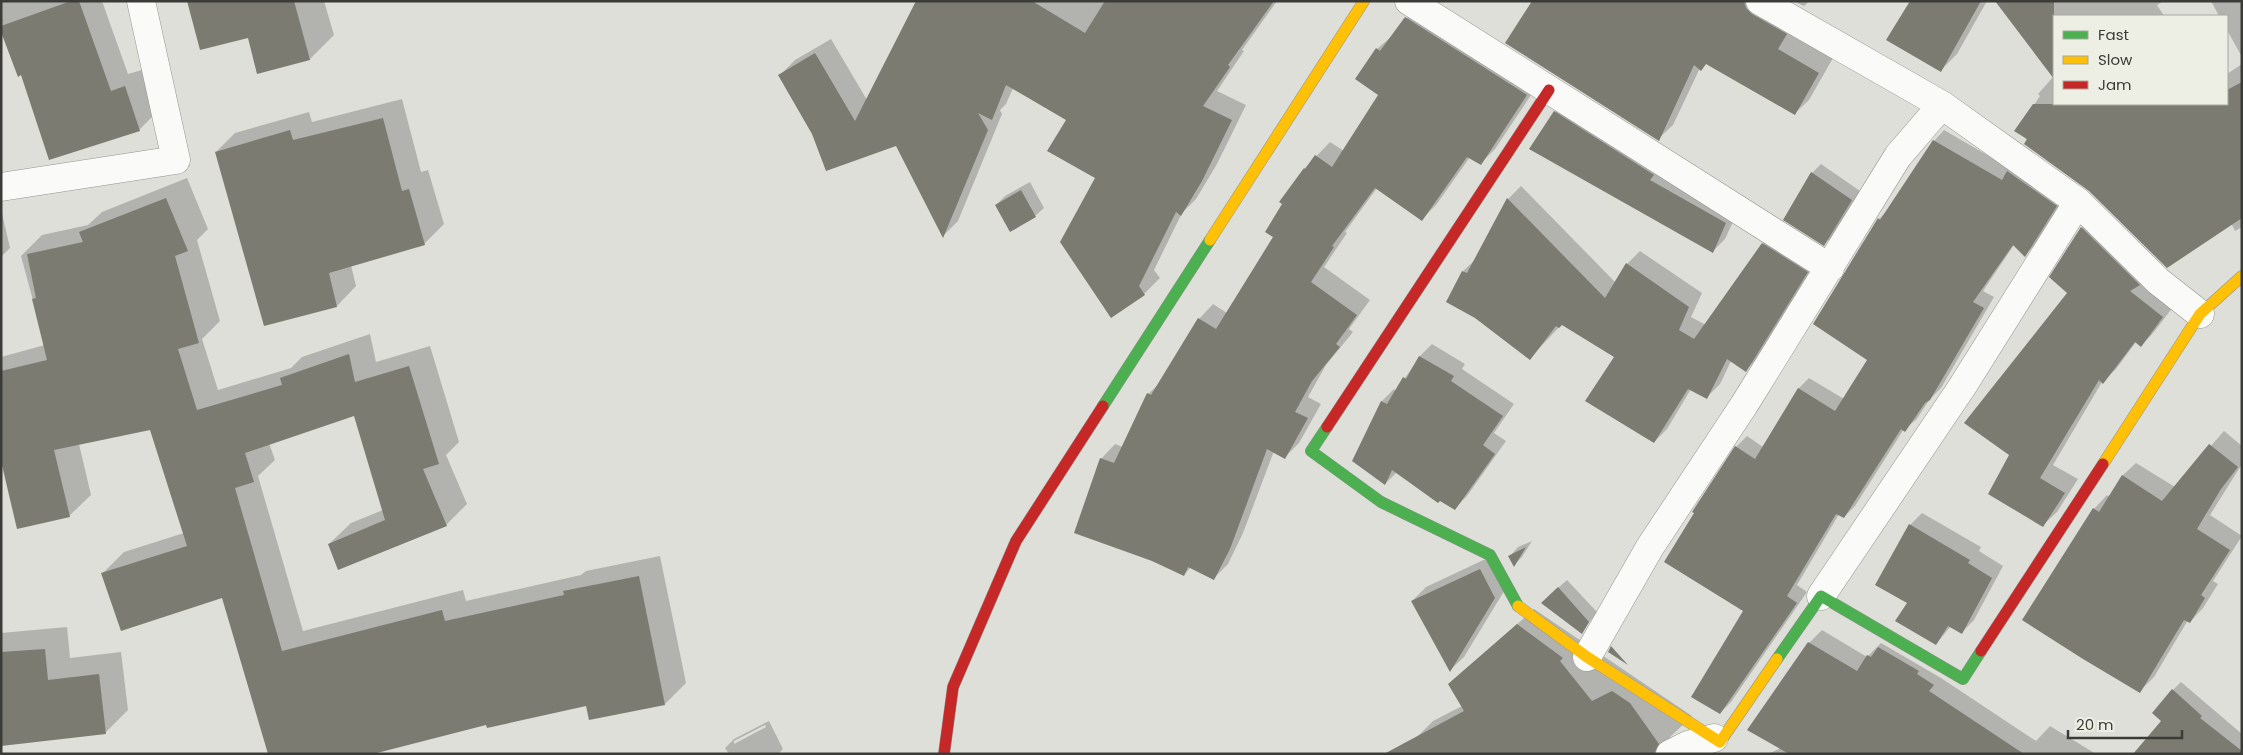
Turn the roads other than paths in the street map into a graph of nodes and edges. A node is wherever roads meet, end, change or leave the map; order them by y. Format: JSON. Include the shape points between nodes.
{"nodes":[{"id":1,"x":141,"y":1,"type":"edge"},
{"id":2,"x":1364,"y":1,"type":"edge"},
{"id":3,"x":1410,"y":1,"type":"edge"},
{"id":4,"x":1760,"y":1,"type":"edge"},
{"id":5,"x":1549,"y":90,"type":"junction"},
{"id":6,"x":1942,"y":106,"type":"junction"},
{"id":7,"x":1,"y":187,"type":"edge"},
{"id":8,"x":2078,"y":202,"type":"junction"},
{"id":9,"x":1830,"y":268,"type":"junction"},
{"id":10,"x":2242,"y":276,"type":"edge"},
{"id":11,"x":2200,"y":314,"type":"junction"},
{"id":12,"x":1821,"y":596,"type":"junction"},
{"id":13,"x":1587,"y":657,"type":"junction"},
{"id":14,"x":1714,"y":738,"type":"junction"},
{"id":15,"x":944,"y":754,"type":"edge"},
{"id":16,"x":1670,"y":754,"type":"edge"}],
"edges":[{"from":1,"to":7,"type":"street","via":[[176,160]]},
{"from":2,"to":15,"type":"street","via":[[1016,541],[953,687]]},
{"from":3,"to":5,"type":"street"},
{"from":4,"to":6,"type":"street"},
{"from":5,"to":9,"type":"street"},
{"from":5,"to":13,"type":"street","via":[[1311,451],[1381,502],[1490,555],[1516,604]]},
{"from":6,"to":8,"type":"street"},
{"from":6,"to":9,"type":"street","via":[[1898,156]]},
{"from":8,"to":11,"type":"street","via":[[2158,281]]},
{"from":8,"to":12,"type":"street","via":[[1962,387]]},
{"from":9,"to":13,"type":"street","via":[[1650,547]]},
{"from":10,"to":11,"type":"street"},
{"from":11,"to":12,"type":"street","via":[[1963,679]]},
{"from":12,"to":14,"type":"street","via":[[1720,742]]},
{"from":13,"to":14,"type":"street"},
{"from":14,"to":16,"type":"street","via":[[1688,744]]}]}
